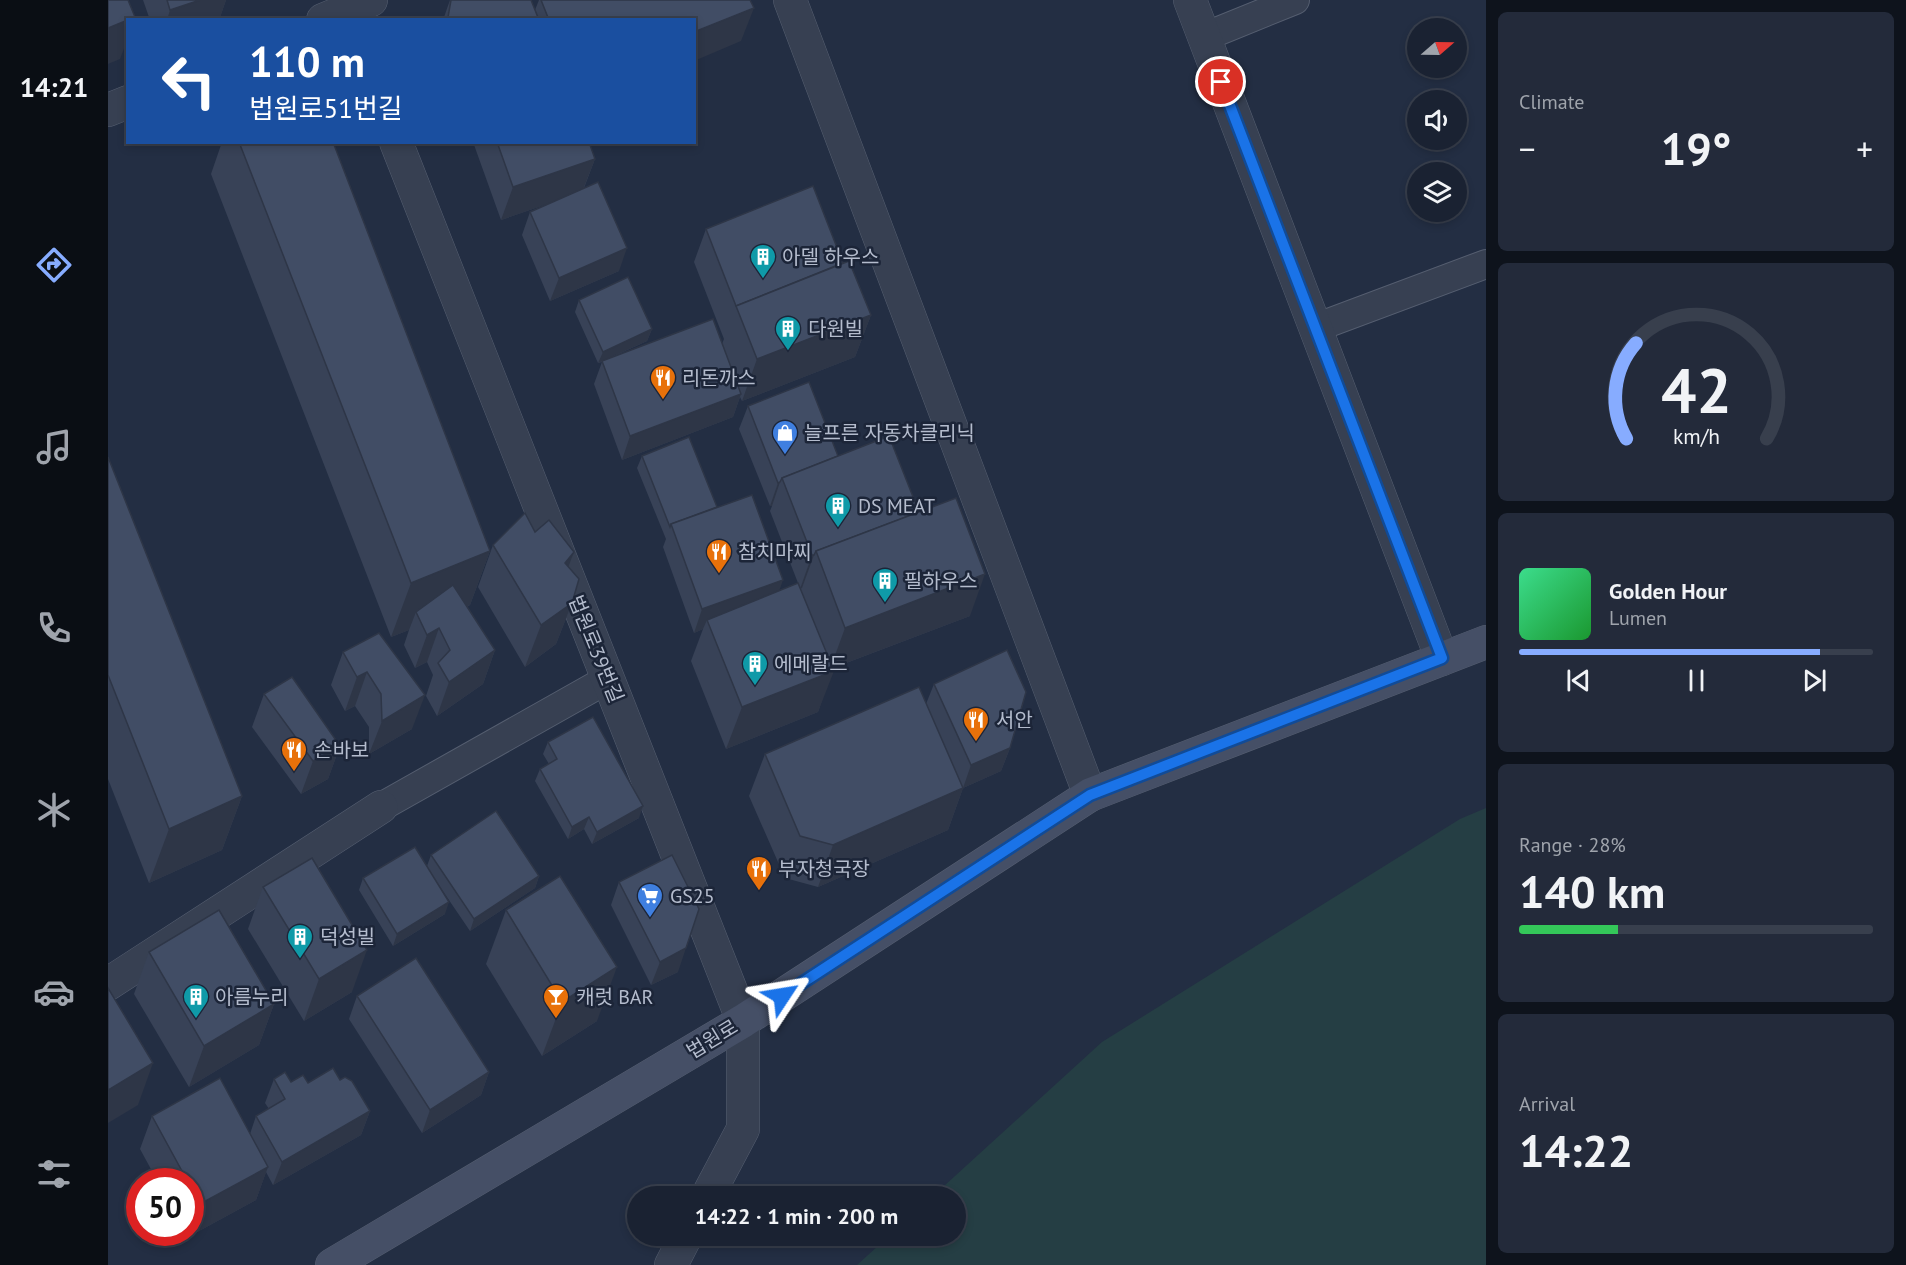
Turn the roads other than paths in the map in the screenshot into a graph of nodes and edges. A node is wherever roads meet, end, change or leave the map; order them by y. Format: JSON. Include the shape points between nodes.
{"nodes":[{"id":1,"x":790,"y":0,"type":"edge"},
{"id":2,"x":1190,"y":0,"type":"edge"},
{"id":3,"x":1296,"y":0,"type":"edge"},
{"id":4,"x":1204,"y":37,"type":"junction"},
{"id":5,"x":126,"y":103,"type":"edge"},
{"id":6,"x":108,"y":110,"type":"edge"},
{"id":7,"x":397,"y":144,"type":"edge"},
{"id":8,"x":1486,"y":264,"type":"edge"},
{"id":9,"x":1315,"y":328,"type":"junction"},
{"id":10,"x":1486,"y":642,"type":"edge"},
{"id":11,"x":1442,"y":658,"type":"junction"},
{"id":12,"x":608,"y":679,"type":"junction"},
{"id":13,"x":1090,"y":795,"type":"junction"},
{"id":14,"x":381,"y":807,"type":"joint"},
{"id":15,"x":108,"y":984,"type":"edge"},
{"id":16,"x":743,"y":1021,"type":"junction"},
{"id":17,"x":713,"y":1186,"type":"edge"},
{"id":18,"x":681,"y":1246,"type":"edge"},
{"id":19,"x":332,"y":1265,"type":"edge"},
{"id":20,"x":671,"y":1265,"type":"edge"}],
"edges":[{"from":1,"to":13,"type":"street"},
{"from":2,"to":4,"type":"street"},
{"from":3,"to":4,"type":"lane"},
{"from":4,"to":9,"type":"street"},
{"from":5,"to":6,"type":"street"},
{"from":7,"to":12,"type":"street","name":"법원로39번길"},
{"from":8,"to":9,"type":"lane"},
{"from":9,"to":11,"type":"street"},
{"from":10,"to":11,"type":"main road","name":"법원로"},
{"from":11,"to":13,"type":"main road","name":"법원로"},
{"from":12,"to":14,"type":"lane"},
{"from":12,"to":16,"type":"street","name":"법원로39번길"},
{"from":13,"to":16,"type":"main road","name":"법원로"},
{"from":14,"to":15,"type":"street"},
{"from":16,"to":17,"type":"street","via":[[743,1130]]},
{"from":16,"to":19,"type":"main road","name":"법원로"},
{"from":18,"to":20,"type":"street"}]}
